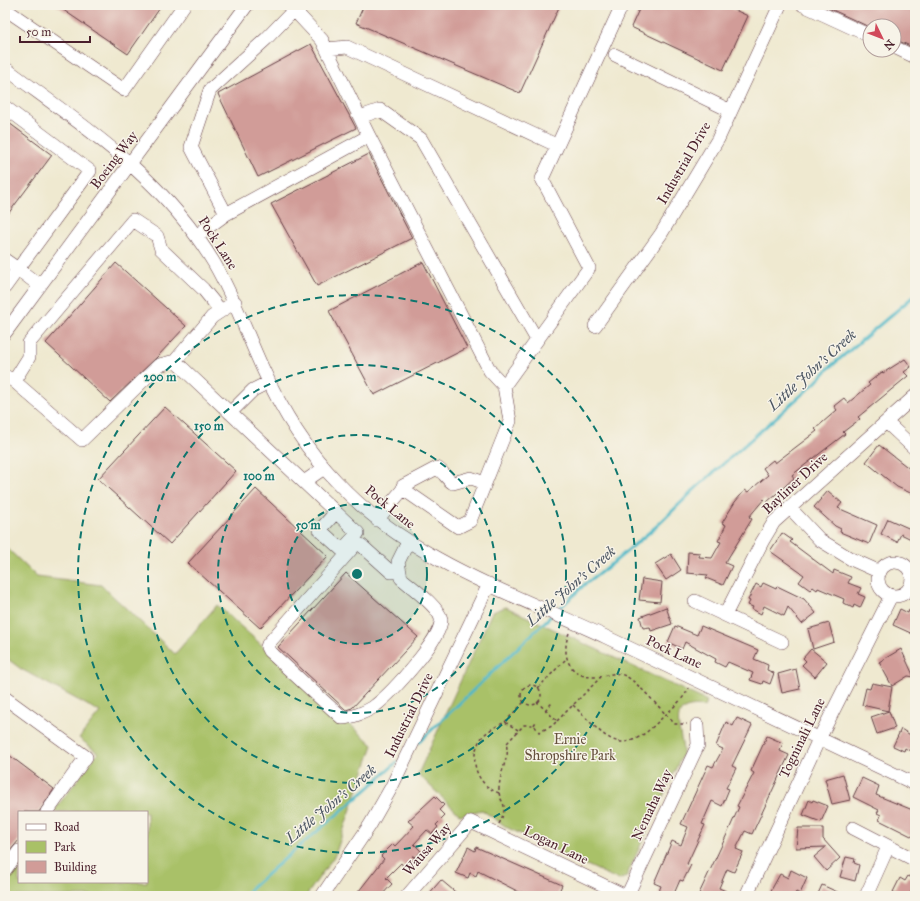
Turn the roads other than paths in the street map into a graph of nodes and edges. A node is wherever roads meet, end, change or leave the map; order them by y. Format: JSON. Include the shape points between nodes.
{"nodes":[{"id":1,"x":184,"y":5,"type":"edge"},
{"id":2,"x":247,"y":5,"type":"edge"},
{"id":3,"x":622,"y":5,"type":"edge"},
{"id":4,"x":780,"y":5,"type":"edge"},
{"id":5,"x":803,"y":5,"type":"edge"},
{"id":6,"x":293,"y":7,"type":"edge"},
{"id":7,"x":819,"y":8,"type":"edge"},
{"id":8,"x":5,"y":9,"type":"edge"},
{"id":9,"x":862,"y":32,"type":"edge"},
{"id":10,"x":327,"y":49,"type":"junction"},
{"id":11,"x":902,"y":51,"type":"edge"},
{"id":12,"x":615,"y":55,"type":"dead end"},
{"id":13,"x":915,"y":57,"type":"edge"},
{"id":14,"x":5,"y":68,"type":"edge"},
{"id":15,"x":5,"y":107,"type":"edge"},
{"id":16,"x":731,"y":111,"type":"junction"},
{"id":17,"x":360,"y":117,"type":"junction"},
{"id":18,"x":369,"y":136,"type":"junction"},
{"id":19,"x":556,"y":145,"type":"junction"},
{"id":20,"x":131,"y":163,"type":"junction"},
{"id":21,"x":226,"y":214,"type":"junction"},
{"id":22,"x":196,"y":236,"type":"junction"},
{"id":23,"x":5,"y":260,"type":"edge"},
{"id":24,"x":18,"y":269,"type":"junction"},
{"id":25,"x":5,"y":286,"type":"edge"},
{"id":26,"x":40,"y":286,"type":"junction"},
{"id":27,"x":234,"y":302,"type":"junction"},
{"id":28,"x":221,"y":311,"type":"junction"},
{"id":29,"x":595,"y":326,"type":"dead end"},
{"id":30,"x":5,"y":333,"type":"edge"},
{"id":31,"x":537,"y":340,"type":"junction"},
{"id":32,"x":175,"y":361,"type":"junction"},
{"id":33,"x":9,"y":379,"type":"edge"},
{"id":34,"x":269,"y":382,"type":"junction"},
{"id":35,"x":504,"y":386,"type":"junction"},
{"id":36,"x":915,"y":396,"type":"edge"},
{"id":37,"x":230,"y":413,"type":"junction"},
{"id":38,"x":886,"y":422,"type":"junction"},
{"id":39,"x":915,"y":449,"type":"edge"},
{"id":40,"x":324,"y":468,"type":"junction"},
{"id":41,"x":304,"y":482,"type":"junction"},
{"id":42,"x":485,"y":483,"type":"junction"},
{"id":43,"x":403,"y":489,"type":"junction"},
{"id":44,"x":790,"y":508,"type":"junction"},
{"id":45,"x":336,"y":512,"type":"dead end"},
{"id":46,"x":378,"y":520,"type":"junction"},
{"id":47,"x":408,"y":542,"type":"junction"},
{"id":48,"x":399,"y":571,"type":"junction"},
{"id":49,"x":880,"y":572,"type":"junction"},
{"id":50,"x":913,"y":583,"type":"edge"},
{"id":51,"x":489,"y":584,"type":"junction"},
{"id":52,"x":892,"y":596,"type":"junction"},
{"id":53,"x":695,"y":601,"type":"dead end"},
{"id":54,"x":725,"y":615,"type":"junction"},
{"id":55,"x":782,"y":642,"type":"dead end"},
{"id":56,"x":5,"y":698,"type":"edge"},
{"id":57,"x":697,"y":725,"type":"road end"},
{"id":58,"x":819,"y":739,"type":"junction"},
{"id":59,"x":915,"y":784,"type":"edge"},
{"id":60,"x":48,"y":811,"type":"edge"},
{"id":61,"x":472,"y":822,"type":"joint"},
{"id":62,"x":852,"y":828,"type":"dead end"},
{"id":63,"x":888,"y":847,"type":"junction"},
{"id":64,"x":18,"y":852,"type":"edge"},
{"id":65,"x":915,"y":860,"type":"edge"},
{"id":66,"x":5,"y":870,"type":"edge"},
{"id":67,"x":322,"y":896,"type":"edge"},
{"id":68,"x":407,"y":896,"type":"edge"},
{"id":69,"x":626,"y":896,"type":"edge"},
{"id":70,"x":746,"y":896,"type":"edge"},
{"id":71,"x":866,"y":896,"type":"edge"}],
"edges":[{"from":1,"to":8,"type":"street","via":[[124,90]]},
{"from":2,"to":20,"type":"street","name":"Boeing Way"},
{"from":3,"to":19,"type":"street"},
{"from":4,"to":16,"type":"street","name":"Industrial Drive"},
{"from":5,"to":7,"type":"street"},
{"from":6,"to":10,"type":"street"},
{"from":6,"to":21,"type":"street","via":[[266,39],[210,90],[201,113],[191,147]]},
{"from":7,"to":9,"type":"street"},
{"from":10,"to":17,"type":"street"},
{"from":10,"to":19,"type":"street","via":[[347,47]]},
{"from":11,"to":13,"type":"street"},
{"from":12,"to":16,"type":"street"},
{"from":14,"to":20,"type":"street","name":"Pock Lane"},
{"from":15,"to":24,"type":"street","via":[[90,171]]},
{"from":16,"to":29,"type":"street","name":"Industrial Drive","via":[[718,139],[661,234]]},
{"from":17,"to":18,"type":"street"},
{"from":17,"to":31,"type":"street","via":[[380,110],[421,139]]},
{"from":18,"to":21,"type":"street"},
{"from":18,"to":35,"type":"street","via":[[490,371]]},
{"from":19,"to":31,"type":"street","via":[[542,179],[589,268]]},
{"from":20,"to":22,"type":"street","name":"Pock Lane","via":[[158,190]]},
{"from":20,"to":26,"type":"street","name":"Boeing Way"},
{"from":21,"to":22,"type":"street"},
{"from":22,"to":27,"type":"street","name":"Pock Lane"},
{"from":23,"to":24,"type":"street"},
{"from":24,"to":25,"type":"street"},
{"from":24,"to":26,"type":"street"},
{"from":26,"to":30,"type":"street","name":"Boeing Way"},
{"from":27,"to":28,"type":"street"},
{"from":27,"to":34,"type":"street","name":"Pock Lane"},
{"from":28,"to":32,"type":"street","via":[[212,317]]},
{"from":28,"to":33,"type":"street","via":[[203,289],[161,249],[157,236],[133,220],[29,343],[29,356]]},
{"from":31,"to":35,"type":"street"},
{"from":32,"to":33,"type":"street","via":[[159,365],[82,440]]},
{"from":32,"to":37,"type":"street"},
{"from":34,"to":37,"type":"street","via":[[252,390]]},
{"from":34,"to":40,"type":"street","name":"Pock Lane","via":[[288,417]]},
{"from":35,"to":42,"type":"street","via":[[510,420]]},
{"from":36,"to":38,"type":"street","name":"Bayliner Drive"},
{"from":37,"to":41,"type":"street"},
{"from":38,"to":39,"type":"street"},
{"from":38,"to":44,"type":"street","name":"Bayliner Drive"},
{"from":40,"to":41,"type":"street"},
{"from":40,"to":46,"type":"street","name":"Pock Lane"},
{"from":41,"to":45,"type":"street"},
{"from":42,"to":43,"type":"street","via":[[471,478],[453,483],[436,468],[405,484]]},
{"from":42,"to":43,"type":"street","via":[[470,521],[458,527]]},
{"from":43,"to":46,"type":"street"},
{"from":44,"to":49,"type":"street","via":[[820,540],[851,559]]},
{"from":44,"to":54,"type":"street","name":"Bayliner Drive","via":[[768,531]]},
{"from":46,"to":47,"type":"street","name":"Pock Lane"},
{"from":47,"to":48,"type":"street","via":[[399,557]]},
{"from":47,"to":51,"type":"street","name":"Pock Lane","via":[[447,565]]},
{"from":48,"to":48,"type":"street","via":[[401,578],[435,608],[441,617],[441,624],[428,650],[375,706],[342,718],[269,650],[268,644],[356,544],[361,545],[390,572]]},
{"from":49,"to":50,"type":"street","via":[[882,567],[891,562],[898,562],[906,565],[911,572]]},
{"from":49,"to":52,"type":"street","via":[[878,583],[885,593]]},
{"from":50,"to":52,"type":"street","via":[[901,595]]},
{"from":51,"to":58,"type":"street","name":"Pock Lane"},
{"from":51,"to":67,"type":"street","name":"Industrial Drive","via":[[391,788],[370,825]]},
{"from":52,"to":58,"type":"street","name":"Togninali Lane"},
{"from":53,"to":54,"type":"street"},
{"from":54,"to":55,"type":"street"},
{"from":56,"to":60,"type":"street","via":[[86,758]]},
{"from":57,"to":69,"type":"street","name":"Nemaha Way","via":[[698,745]]},
{"from":58,"to":59,"type":"street","name":"Pock Lane"},
{"from":58,"to":70,"type":"street","name":"Togninali Lane"},
{"from":61,"to":68,"type":"street","name":"Wausa Way"},
{"from":61,"to":69,"type":"street","name":"Logan Lane"},
{"from":62,"to":63,"type":"street"},
{"from":63,"to":65,"type":"street"},
{"from":63,"to":71,"type":"street"},
{"from":64,"to":66,"type":"street"}]}
